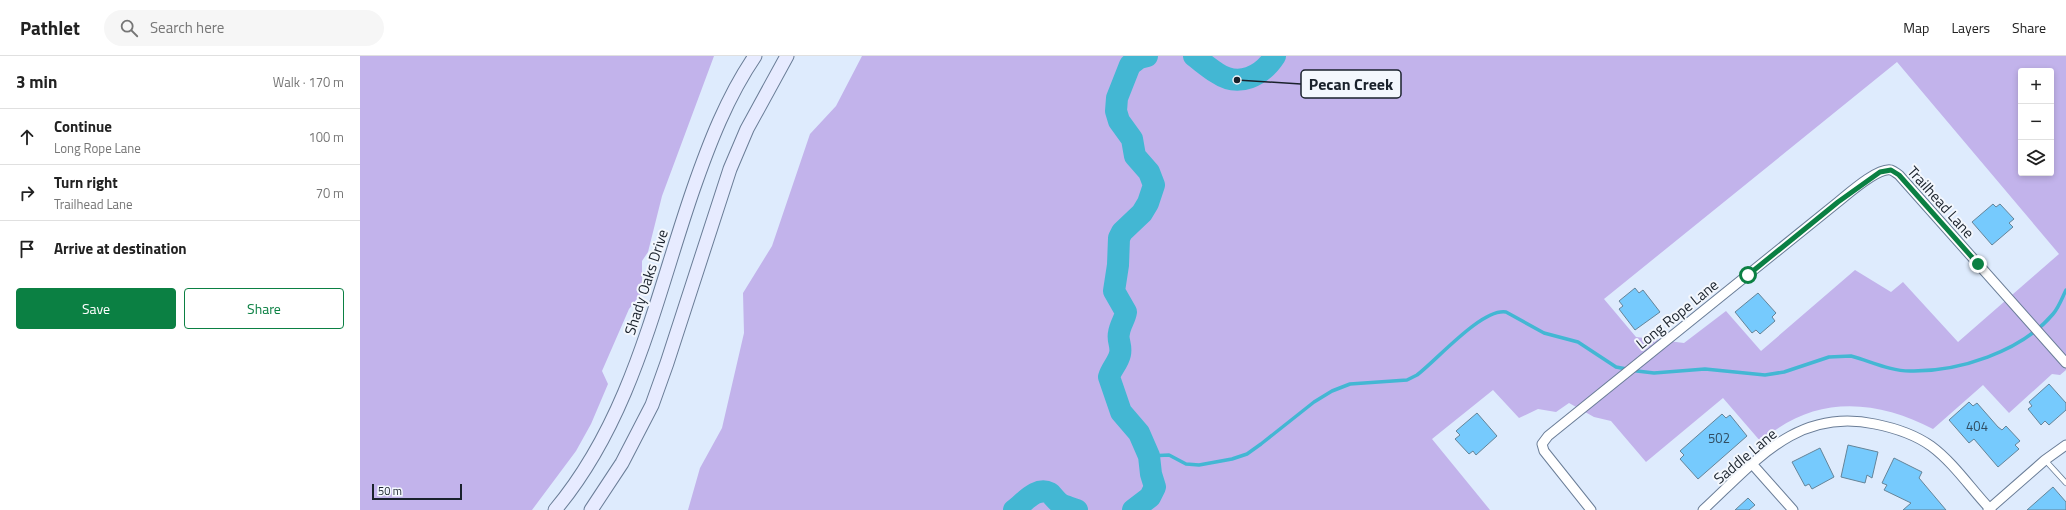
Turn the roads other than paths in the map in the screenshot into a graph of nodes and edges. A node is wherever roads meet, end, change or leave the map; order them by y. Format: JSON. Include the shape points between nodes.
{"nodes":[{"id":1,"x":755,"y":56,"type":"edge"},
{"id":2,"x":787,"y":56,"type":"edge"},
{"id":3,"x":793,"y":56,"type":"edge"},
{"id":4,"x":776,"y":77,"type":"junction"},
{"id":5,"x":1891,"y":170,"type":"joint"},
{"id":6,"x":2066,"y":363,"type":"edge"},
{"id":7,"x":2066,"y":445,"type":"edge"},
{"id":8,"x":2045,"y":460,"type":"junction"},
{"id":9,"x":1753,"y":464,"type":"junction"},
{"id":10,"x":2066,"y":483,"type":"edge"},
{"id":11,"x":555,"y":510,"type":"edge"},
{"id":12,"x":591,"y":510,"type":"edge"},
{"id":13,"x":1591,"y":510,"type":"edge"},
{"id":14,"x":1703,"y":510,"type":"edge"},
{"id":15,"x":1793,"y":510,"type":"edge"},
{"id":16,"x":1990,"y":510,"type":"edge"}],
"edges":[{"from":1,"to":11,"type":"street","name":"Shady Oaks Drive","via":[[718,124],[701,166],[641,353],[619,407],[596,451]]},
{"from":2,"to":4,"type":"street"},
{"from":3,"to":4,"type":"street"},
{"from":4,"to":12,"type":"street","via":[[730,169],[652,405],[622,463]]},
{"from":5,"to":6,"type":"street","name":"Trailhead Lane","via":[[1899,175]]},
{"from":5,"to":13,"type":"street","name":"Long Rope Lane","via":[[1880,172],[1838,202],[1548,436],[1542,444],[1547,457]]},
{"from":7,"to":8,"type":"street"},
{"from":8,"to":10,"type":"lane"},
{"from":8,"to":16,"type":"street"},
{"from":9,"to":14,"type":"street","name":"Saddle Lane"},
{"from":9,"to":15,"type":"street"},
{"from":9,"to":16,"type":"street","name":"Saddle Lane","via":[[1787,438],[1815,424],[1838,420],[1870,423],[1904,431],[1930,446],[1953,467]]}]}
